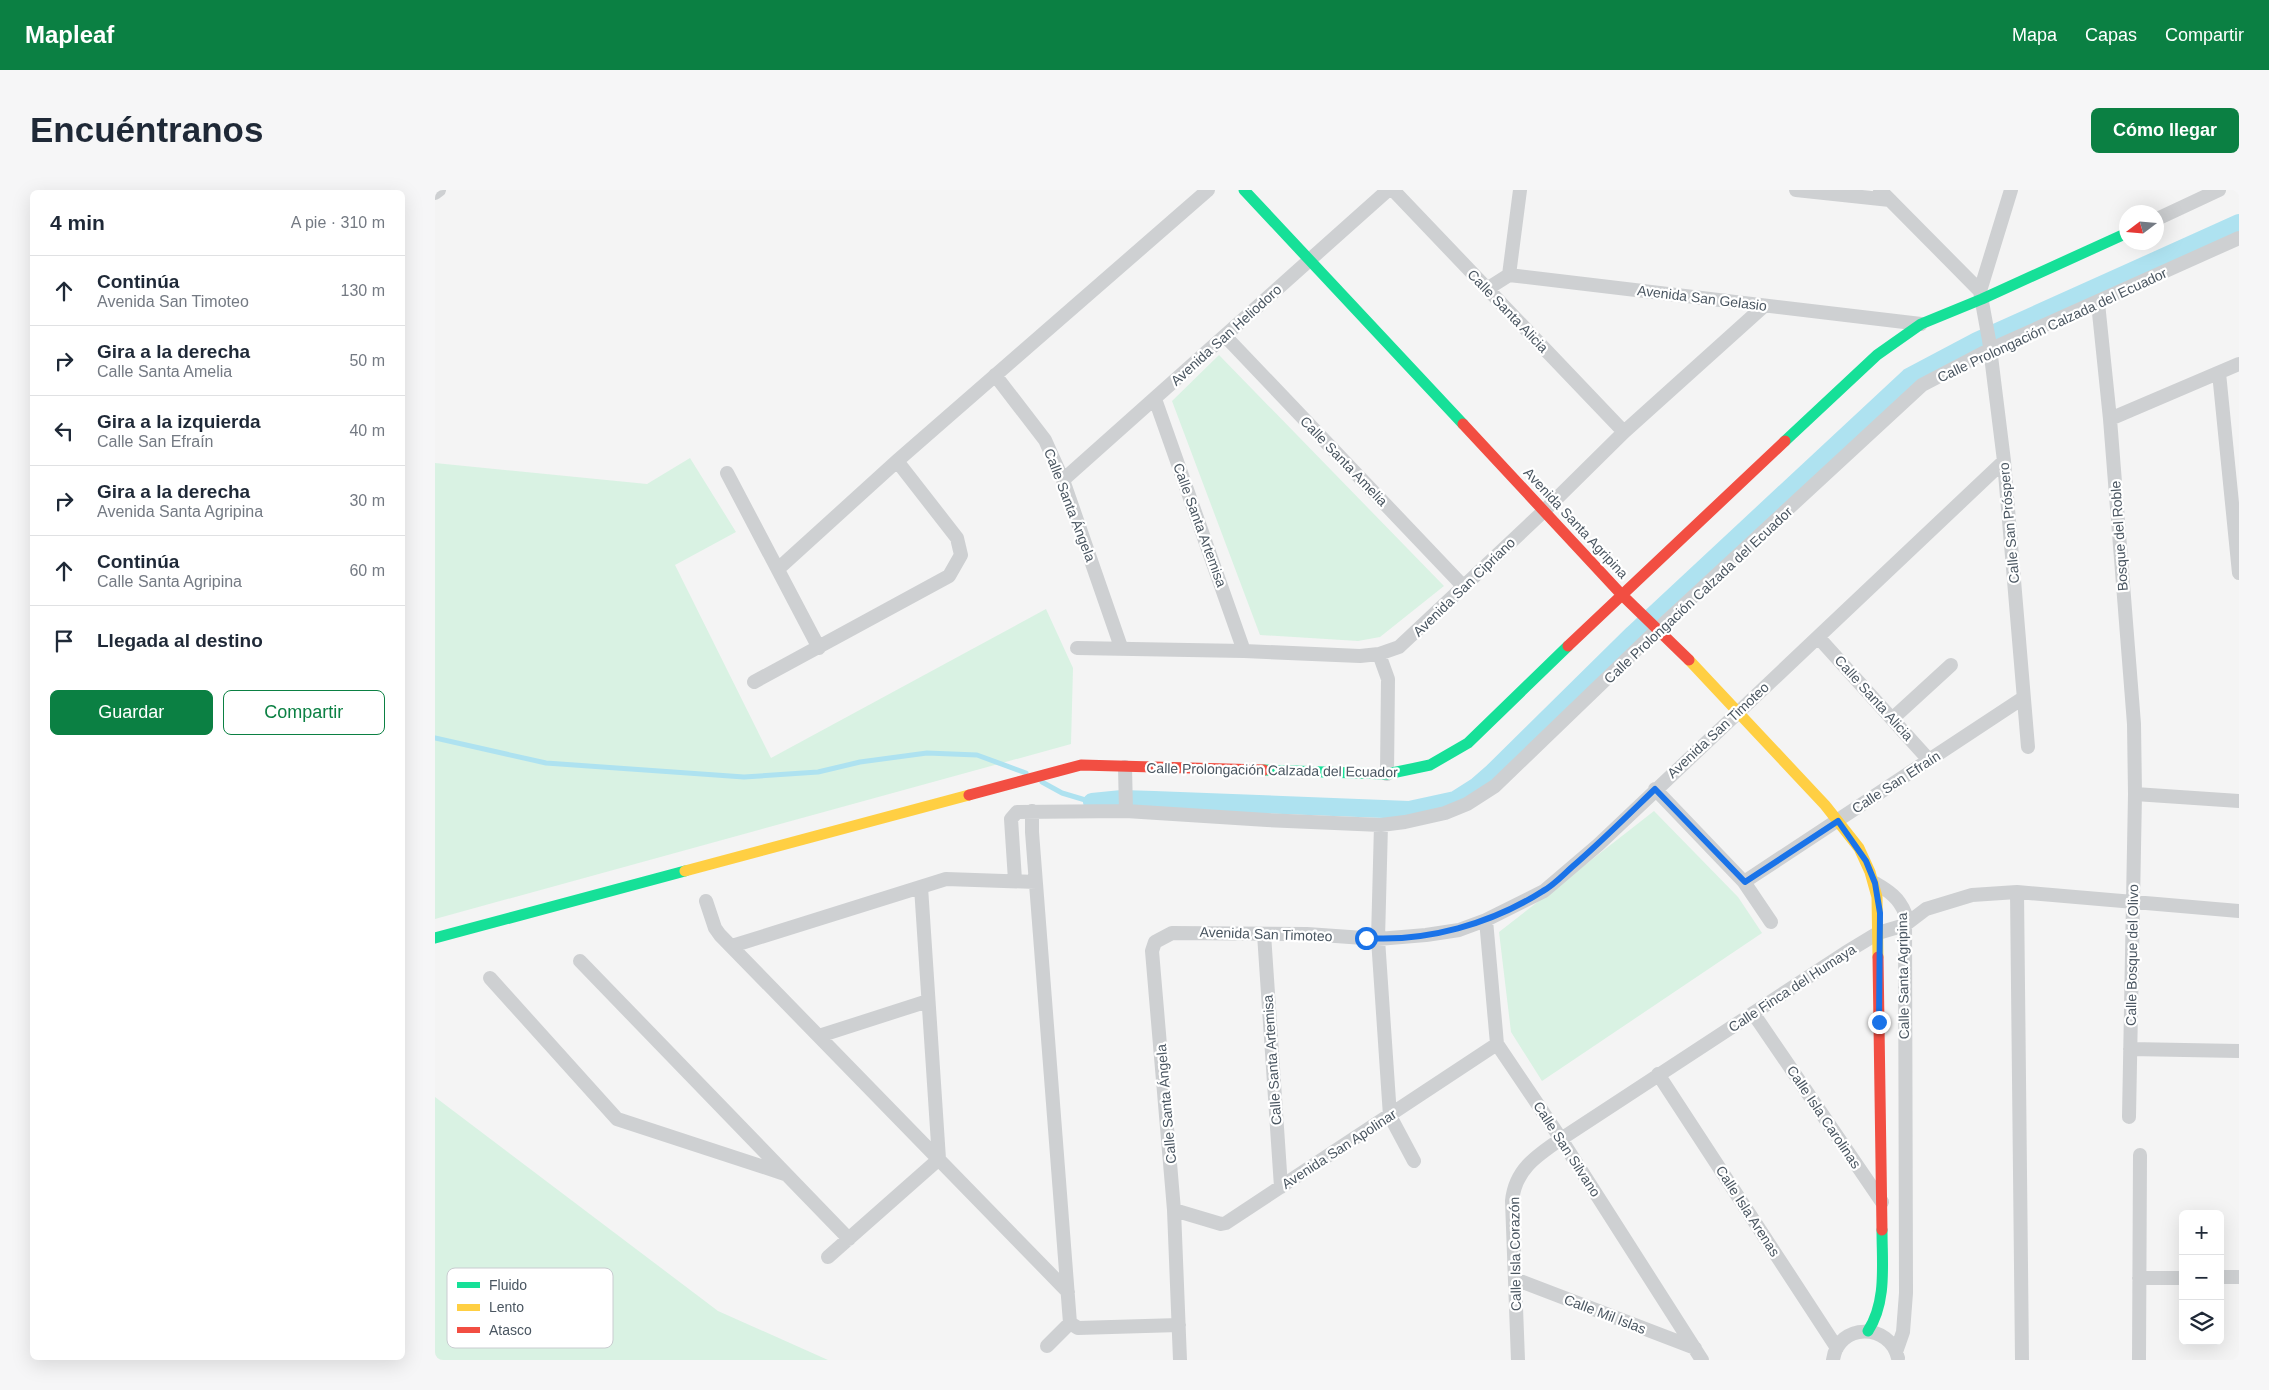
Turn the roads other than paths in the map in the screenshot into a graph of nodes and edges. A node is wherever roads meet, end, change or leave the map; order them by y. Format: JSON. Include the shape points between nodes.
{"nodes":[{"id":1,"x":439,"y":190,"type":"edge"},
{"id":2,"x":1208,"y":190,"type":"edge"},
{"id":3,"x":1244,"y":190,"type":"edge"},
{"id":4,"x":1388,"y":190,"type":"edge"},
{"id":5,"x":1393,"y":190,"type":"edge"},
{"id":6,"x":1521,"y":190,"type":"edge"},
{"id":7,"x":1796,"y":190,"type":"edge"},
{"id":8,"x":1880,"y":190,"type":"edge"},
{"id":9,"x":2011,"y":190,"type":"edge"},
{"id":10,"x":2219,"y":190,"type":"edge"},
{"id":11,"x":435,"y":193,"type":"edge"},
{"id":12,"x":1891,"y":200,"type":"junction"},
{"id":13,"x":2164,"y":216,"type":"edge"},
{"id":14,"x":2119,"y":236,"type":"edge"},
{"id":15,"x":2239,"y":238,"type":"edge"},
{"id":16,"x":1310,"y":260,"type":"junction"},
{"id":17,"x":1509,"y":275,"type":"junction"},
{"id":18,"x":1487,"y":289,"type":"junction"},
{"id":19,"x":1981,"y":295,"type":"junction"},
{"id":20,"x":2098,"y":303,"type":"junction"},
{"id":21,"x":1764,"y":306,"type":"junction"},
{"id":22,"x":1921,"y":324,"type":"junction"},
{"id":23,"x":1225,"y":336,"type":"junction"},
{"id":24,"x":1989,"y":345,"type":"junction"},
{"id":25,"x":2239,"y":364,"type":"edge"},
{"id":26,"x":2219,"y":373,"type":"junction"},
{"id":27,"x":995,"y":375,"type":"junction"},
{"id":28,"x":1155,"y":398,"type":"junction"},
{"id":29,"x":2110,"y":419,"type":"junction"},
{"id":30,"x":1624,"y":432,"type":"junction"},
{"id":31,"x":897,"y":461,"type":"junction"},
{"id":32,"x":2004,"y":461,"type":"junction"},
{"id":33,"x":727,"y":473,"type":"dead end"},
{"id":34,"x":1063,"y":480,"type":"junction"},
{"id":35,"x":2235,"y":489,"type":"edge"},
{"id":36,"x":1545,"y":510,"type":"junction"},
{"id":37,"x":777,"y":569,"type":"junction"},
{"id":38,"x":2239,"y":573,"type":"edge"},
{"id":39,"x":1463,"y":586,"type":"junction"},
{"id":40,"x":1621,"y":594,"type":"junction"},
{"id":41,"x":1655,"y":626,"type":"junction"},
{"id":42,"x":1818,"y":637,"type":"junction"},
{"id":43,"x":1121,"y":647,"type":"junction"},
{"id":44,"x":819,"y":648,"type":"junction"},
{"id":45,"x":1077,"y":648,"type":"dead end"},
{"id":46,"x":1245,"y":651,"type":"junction"},
{"id":47,"x":1379,"y":654,"type":"junction"},
{"id":48,"x":1951,"y":665,"type":"dead end"},
{"id":49,"x":754,"y":682,"type":"dead end"},
{"id":50,"x":2023,"y":698,"type":"junction"},
{"id":51,"x":1737,"y":712,"type":"junction"},
{"id":52,"x":1892,"y":719,"type":"junction"},
{"id":53,"x":2028,"y":747,"type":"dead end"},
{"id":54,"x":1929,"y":760,"type":"junction"},
{"id":55,"x":1125,"y":766,"type":"junction"},
{"id":56,"x":1387,"y":774,"type":"junction"},
{"id":57,"x":1655,"y":789,"type":"junction"},
{"id":58,"x":2135,"y":794,"type":"junction"},
{"id":59,"x":2239,"y":801,"type":"edge"},
{"id":60,"x":1126,"y":810,"type":"junction"},
{"id":61,"x":1032,"y":811,"type":"junction"},
{"id":62,"x":1838,"y":821,"type":"junction"},
{"id":63,"x":1381,"y":825,"type":"junction"},
{"id":64,"x":1015,"y":880,"type":"junction"},
{"id":65,"x":1036,"y":882,"type":"junction"},
{"id":66,"x":1745,"y":882,"type":"junction"},
{"id":67,"x":1875,"y":883,"type":"junction"},
{"id":68,"x":921,"y":887,"type":"junction"},
{"id":69,"x":2017,"y":892,"type":"junction"},
{"id":70,"x":706,"y":901,"type":"dead end"},
{"id":71,"x":1901,"y":902,"type":"junction"},
{"id":72,"x":2133,"y":902,"type":"junction"},
{"id":73,"x":1926,"y":909,"type":"junction"},
{"id":74,"x":2239,"y":911,"type":"edge"},
{"id":75,"x":1486,"y":920,"type":"junction"},
{"id":76,"x":1771,"y":922,"type":"dead end"},
{"id":77,"x":1905,"y":925,"type":"junction"},
{"id":78,"x":1189,"y":932,"type":"joint"},
{"id":79,"x":1878,"y":933,"type":"junction"},
{"id":80,"x":1264,"y":934,"type":"junction"},
{"id":81,"x":435,"y":938,"type":"edge"},
{"id":82,"x":1378,"y":939,"type":"junction"},
{"id":83,"x":732,"y":946,"type":"junction"},
{"id":84,"x":581,"y":961,"type":"dead end"},
{"id":85,"x":490,"y":978,"type":"dead end"},
{"id":86,"x":928,"y":1001,"type":"junction"},
{"id":87,"x":1753,"y":1014,"type":"junction"},
{"id":88,"x":819,"y":1036,"type":"junction"},
{"id":89,"x":1497,"y":1044,"type":"junction"},
{"id":90,"x":2130,"y":1049,"type":"junction"},
{"id":91,"x":2239,"y":1051,"type":"edge"},
{"id":92,"x":1658,"y":1074,"type":"junction"},
{"id":93,"x":1390,"y":1116,"type":"junction"},
{"id":94,"x":2129,"y":1117,"type":"dead end"},
{"id":95,"x":1561,"y":1139,"type":"junction"},
{"id":96,"x":2140,"y":1155,"type":"dead end"},
{"id":97,"x":939,"y":1159,"type":"junction"},
{"id":98,"x":1414,"y":1161,"type":"dead end"},
{"id":99,"x":786,"y":1174,"type":"junction"},
{"id":100,"x":1281,"y":1187,"type":"junction"},
{"id":101,"x":1883,"y":1202,"type":"junction"},
{"id":102,"x":1905,"y":1209,"type":"junction"},
{"id":103,"x":1174,"y":1210,"type":"junction"},
{"id":104,"x":849,"y":1239,"type":"junction"},
{"id":105,"x":827,"y":1257,"type":"dead end"},
{"id":106,"x":2224,"y":1277,"type":"edge"},
{"id":107,"x":2239,"y":1277,"type":"edge"},
{"id":108,"x":2139,"y":1278,"type":"junction"},
{"id":109,"x":2179,"y":1278,"type":"edge"},
{"id":110,"x":1515,"y":1280,"type":"junction"},
{"id":111,"x":1068,"y":1292,"type":"junction"},
{"id":112,"x":1070,"y":1324,"type":"junction"},
{"id":113,"x":1179,"y":1325,"type":"junction"},
{"id":114,"x":1868,"y":1331,"type":"junction"},
{"id":115,"x":1047,"y":1346,"type":"dead end"},
{"id":116,"x":1698,"y":1354,"type":"edge"},
{"id":117,"x":1835,"y":1354,"type":"edge"},
{"id":118,"x":1897,"y":1356,"type":"edge"},
{"id":119,"x":1180,"y":1360,"type":"edge"},
{"id":120,"x":1518,"y":1360,"type":"edge"},
{"id":121,"x":2022,"y":1360,"type":"edge"},
{"id":122,"x":2139,"y":1360,"type":"edge"}],
"edges":[{"from":1,"to":11,"type":"street"},
{"from":2,"to":27,"type":"street"},
{"from":3,"to":16,"type":"street","name":"Avenida Santa Agripina"},
{"from":4,"to":16,"type":"street","name":"Avenida San Heliodoro"},
{"from":5,"to":18,"type":"street","name":"Calle Santa Alicia"},
{"from":6,"to":17,"type":"street"},
{"from":7,"to":12,"type":"street"},
{"from":8,"to":12,"type":"street"},
{"from":9,"to":19,"type":"street"},
{"from":10,"to":13,"type":"street"},
{"from":12,"to":19,"type":"street"},
{"from":14,"to":19,"type":"street","name":"Calle Prolongación Calzada del Ecuador"},
{"from":15,"to":20,"type":"street","name":"Calle Prolongación Calzada del Ecuador"},
{"from":16,"to":23,"type":"street","name":"Avenida San Heliodoro"},
{"from":16,"to":36,"type":"street","name":"Avenida Santa Agripina"},
{"from":17,"to":18,"type":"street"},
{"from":17,"to":21,"type":"street","name":"Avenida San Gelasio"},
{"from":18,"to":30,"type":"street","name":"Calle Santa Alicia"},
{"from":19,"to":22,"type":"street","name":"Calle Prolongación Calzada del Ecuador"},
{"from":19,"to":24,"type":"street","name":"Calle San Próspero"},
{"from":20,"to":24,"type":"street","name":"Calle Prolongación Calzada del Ecuador"},
{"from":20,"to":29,"type":"street"},
{"from":21,"to":22,"type":"street","name":"Avenida San Gelasio"},
{"from":21,"to":30,"type":"street","name":"Avenida San Cipriano"},
{"from":22,"to":40,"type":"street","name":"Calle Prolongación Calzada del Ecuador","via":[[1877,355]]},
{"from":23,"to":28,"type":"street","name":"Avenida San Heliodoro"},
{"from":23,"to":39,"type":"street","name":"Calle Santa Amelia"},
{"from":24,"to":32,"type":"street","name":"Calle San Próspero"},
{"from":24,"to":41,"type":"street","name":"Calle Prolongación Calzada del Ecuador","via":[[1922,384]]},
{"from":25,"to":26,"type":"street"},
{"from":26,"to":29,"type":"street"},
{"from":26,"to":35,"type":"street"},
{"from":27,"to":31,"type":"street"},
{"from":27,"to":34,"type":"street","name":"Calle Santa Ángela","via":[[1045,440]]},
{"from":28,"to":34,"type":"street","name":"Avenida San Heliodoro"},
{"from":28,"to":46,"type":"street","name":"Calle Santa Artemisa"},
{"from":29,"to":58,"type":"street","name":"Bosque del Roble","via":[[2134,724]]},
{"from":30,"to":36,"type":"street","name":"Avenida San Cipriano"},
{"from":31,"to":37,"type":"street"},
{"from":31,"to":44,"type":"street","via":[[957,538],[961,555],[949,576]]},
{"from":32,"to":42,"type":"street","name":"Avenida San Timoteo"},
{"from":32,"to":50,"type":"street","name":"Calle San Próspero"},
{"from":33,"to":37,"type":"street"},
{"from":34,"to":43,"type":"street","name":"Calle Santa Ángela"},
{"from":35,"to":38,"type":"street"},
{"from":36,"to":39,"type":"street","name":"Avenida San Cipriano"},
{"from":36,"to":40,"type":"street","name":"Avenida Santa Agripina"},
{"from":37,"to":44,"type":"street"},
{"from":39,"to":47,"type":"street","name":"Avenida San Cipriano","via":[[1408,640]]},
{"from":40,"to":41,"type":"street","name":"Avenida Santa Agripina"},
{"from":40,"to":56,"type":"street","name":"Calle Prolongación Calzada del Ecuador","via":[[1452,756],[1419,770]]},
{"from":41,"to":51,"type":"street","name":"Avenida Santa Agripina"},
{"from":41,"to":63,"type":"street","name":"Calle Prolongación Calzada del Ecuador","via":[[1495,786],[1467,804],[1445,813]]},
{"from":42,"to":51,"type":"street","name":"Avenida San Timoteo"},
{"from":42,"to":52,"type":"street","name":"Calle Santa Alicia"},
{"from":43,"to":45,"type":"street","name":"Avenida San Cipriano"},
{"from":43,"to":46,"type":"street","name":"Avenida San Cipriano"},
{"from":44,"to":49,"type":"street"},
{"from":46,"to":47,"type":"street","name":"Avenida San Cipriano"},
{"from":47,"to":56,"type":"street","via":[[1388,679]]},
{"from":48,"to":52,"type":"street"},
{"from":50,"to":53,"type":"street","name":"Calle San Próspero"},
{"from":50,"to":54,"type":"street","name":"Calle San Efraín"},
{"from":51,"to":57,"type":"street","name":"Avenida San Timoteo"},
{"from":51,"to":62,"type":"street","name":"Avenida Santa Agripina"},
{"from":52,"to":54,"type":"street","name":"Calle Santa Alicia"},
{"from":54,"to":62,"type":"street","name":"Calle San Efraín"},
{"from":55,"to":56,"type":"street","name":"Calle Prolongación Calzada del Ecuador"},
{"from":55,"to":60,"type":"street","name":"Calle Prolongación Calzada del Ecuador"},
{"from":55,"to":81,"type":"street","name":"Calle Prolongación Calzada del Ecuador","via":[[1081,765]]},
{"from":57,"to":66,"type":"street"},
{"from":57,"to":75,"type":"street","name":"Avenida San Timoteo","via":[[1598,845],[1544,891]]},
{"from":58,"to":59,"type":"street"},
{"from":58,"to":72,"type":"street","name":"Calle Bosque del Olivo"},
{"from":60,"to":61,"type":"street","name":"Calle Prolongación Calzada del Ecuador"},
{"from":60,"to":63,"type":"street","name":"Calle Prolongación Calzada del Ecuador"},
{"from":61,"to":64,"type":"street","via":[[1017,812],[1011,819]]},
{"from":61,"to":65,"type":"street"},
{"from":62,"to":66,"type":"street","name":"Calle San Efraín"},
{"from":62,"to":67,"type":"street","name":"Avenida Santa Agripina","via":[[1866,861]]},
{"from":63,"to":82,"type":"street"},
{"from":64,"to":65,"type":"street"},
{"from":64,"to":68,"type":"street","via":[[946,879]]},
{"from":65,"to":111,"type":"street"},
{"from":66,"to":76,"type":"street"},
{"from":67,"to":71,"type":"street","name":"Calle Santa Agripina"},
{"from":67,"to":79,"type":"street","name":"Calle Santa Agripina","via":[[1880,913]]},
{"from":68,"to":83,"type":"street"},
{"from":68,"to":86,"type":"street"},
{"from":69,"to":72,"type":"street","name":"Calle Finca del Humaya"},
{"from":69,"to":73,"type":"street","name":"Calle Finca del Humaya","via":[[1972,895]]},
{"from":69,"to":121,"type":"street"},
{"from":70,"to":83,"type":"street","via":[[719,936]]},
{"from":71,"to":73,"type":"street"},
{"from":71,"to":77,"type":"street","name":"Calle Santa Agripina"},
{"from":72,"to":74,"type":"street","name":"Calle Finca del Humaya"},
{"from":72,"to":90,"type":"street","name":"Calle Bosque del Olivo"},
{"from":73,"to":77,"type":"street","name":"Calle Finca del Humaya"},
{"from":75,"to":82,"type":"street","name":"Avenida San Timoteo","via":[[1459,930],[1426,936]]},
{"from":75,"to":89,"type":"street","name":"Calle San Silvano"},
{"from":77,"to":79,"type":"street","name":"Calle Finca del Humaya"},
{"from":77,"to":102,"type":"street","name":"Calle Santa Agripina"},
{"from":78,"to":80,"type":"street","name":"Avenida San Timoteo"},
{"from":78,"to":103,"type":"street","name":"Calle Santa Ángela","via":[[1172,933],[1162,938],[1155,942],[1152,951]]},
{"from":79,"to":87,"type":"street","name":"Calle Finca del Humaya"},
{"from":79,"to":101,"type":"street","name":"Calle Santa Agripina"},
{"from":80,"to":82,"type":"street","name":"Avenida San Timoteo"},
{"from":80,"to":100,"type":"street","name":"Calle Santa Artemisa"},
{"from":82,"to":93,"type":"street"},
{"from":83,"to":88,"type":"street"},
{"from":84,"to":99,"type":"street"},
{"from":85,"to":99,"type":"street","via":[[617,1119]]},
{"from":86,"to":88,"type":"street"},
{"from":86,"to":97,"type":"street"},
{"from":87,"to":92,"type":"street","name":"Calle Finca del Humaya"},
{"from":87,"to":101,"type":"street","name":"Calle Isla Carolinas"},
{"from":88,"to":97,"type":"street"},
{"from":89,"to":93,"type":"street","name":"Avenida San Apolinar"},
{"from":89,"to":95,"type":"street","name":"Calle San Silvano"},
{"from":90,"to":91,"type":"street"},
{"from":90,"to":94,"type":"street","name":"Calle Bosque del Olivo"},
{"from":92,"to":95,"type":"street","name":"Calle Finca del Humaya"},
{"from":92,"to":117,"type":"street","name":"Calle Isla Arenas"},
{"from":93,"to":98,"type":"street"},
{"from":93,"to":100,"type":"street","name":"Avenida San Apolinar"},
{"from":95,"to":110,"type":"street","name":"Calle Isla Corazón","via":[[1528,1163],[1516,1183],[1512,1201]]},
{"from":95,"to":116,"type":"street","name":"Calle San Silvano"},
{"from":96,"to":108,"type":"street"},
{"from":97,"to":104,"type":"street"},
{"from":97,"to":111,"type":"street"},
{"from":99,"to":104,"type":"street"},
{"from":100,"to":103,"type":"street","name":"Avenida San Apolinar","via":[[1221,1224]]},
{"from":101,"to":102,"type":"street"},
{"from":101,"to":114,"type":"street","name":"Calle Santa Agripina","via":[[1881,1303]]},
{"from":102,"to":118,"type":"street","name":"Calle Santa Agripina","via":[[1905,1317]]},
{"from":103,"to":113,"type":"street","name":"Calle Santa Ángela"},
{"from":104,"to":105,"type":"street"},
{"from":106,"to":107,"type":"street"},
{"from":108,"to":109,"type":"street"},
{"from":108,"to":122,"type":"street"},
{"from":110,"to":116,"type":"street","name":"Calle Mil Islas"},
{"from":110,"to":120,"type":"street","name":"Calle Isla Corazón"},
{"from":111,"to":112,"type":"street"},
{"from":112,"to":113,"type":"street","via":[[1079,1328]]},
{"from":112,"to":115,"type":"street"},
{"from":113,"to":119,"type":"street","name":"Calle Santa Ángela"},
{"from":114,"to":117,"type":"street","via":[[1850,1335]]},
{"from":114,"to":118,"type":"street","via":[[1885,1337]]}]}
